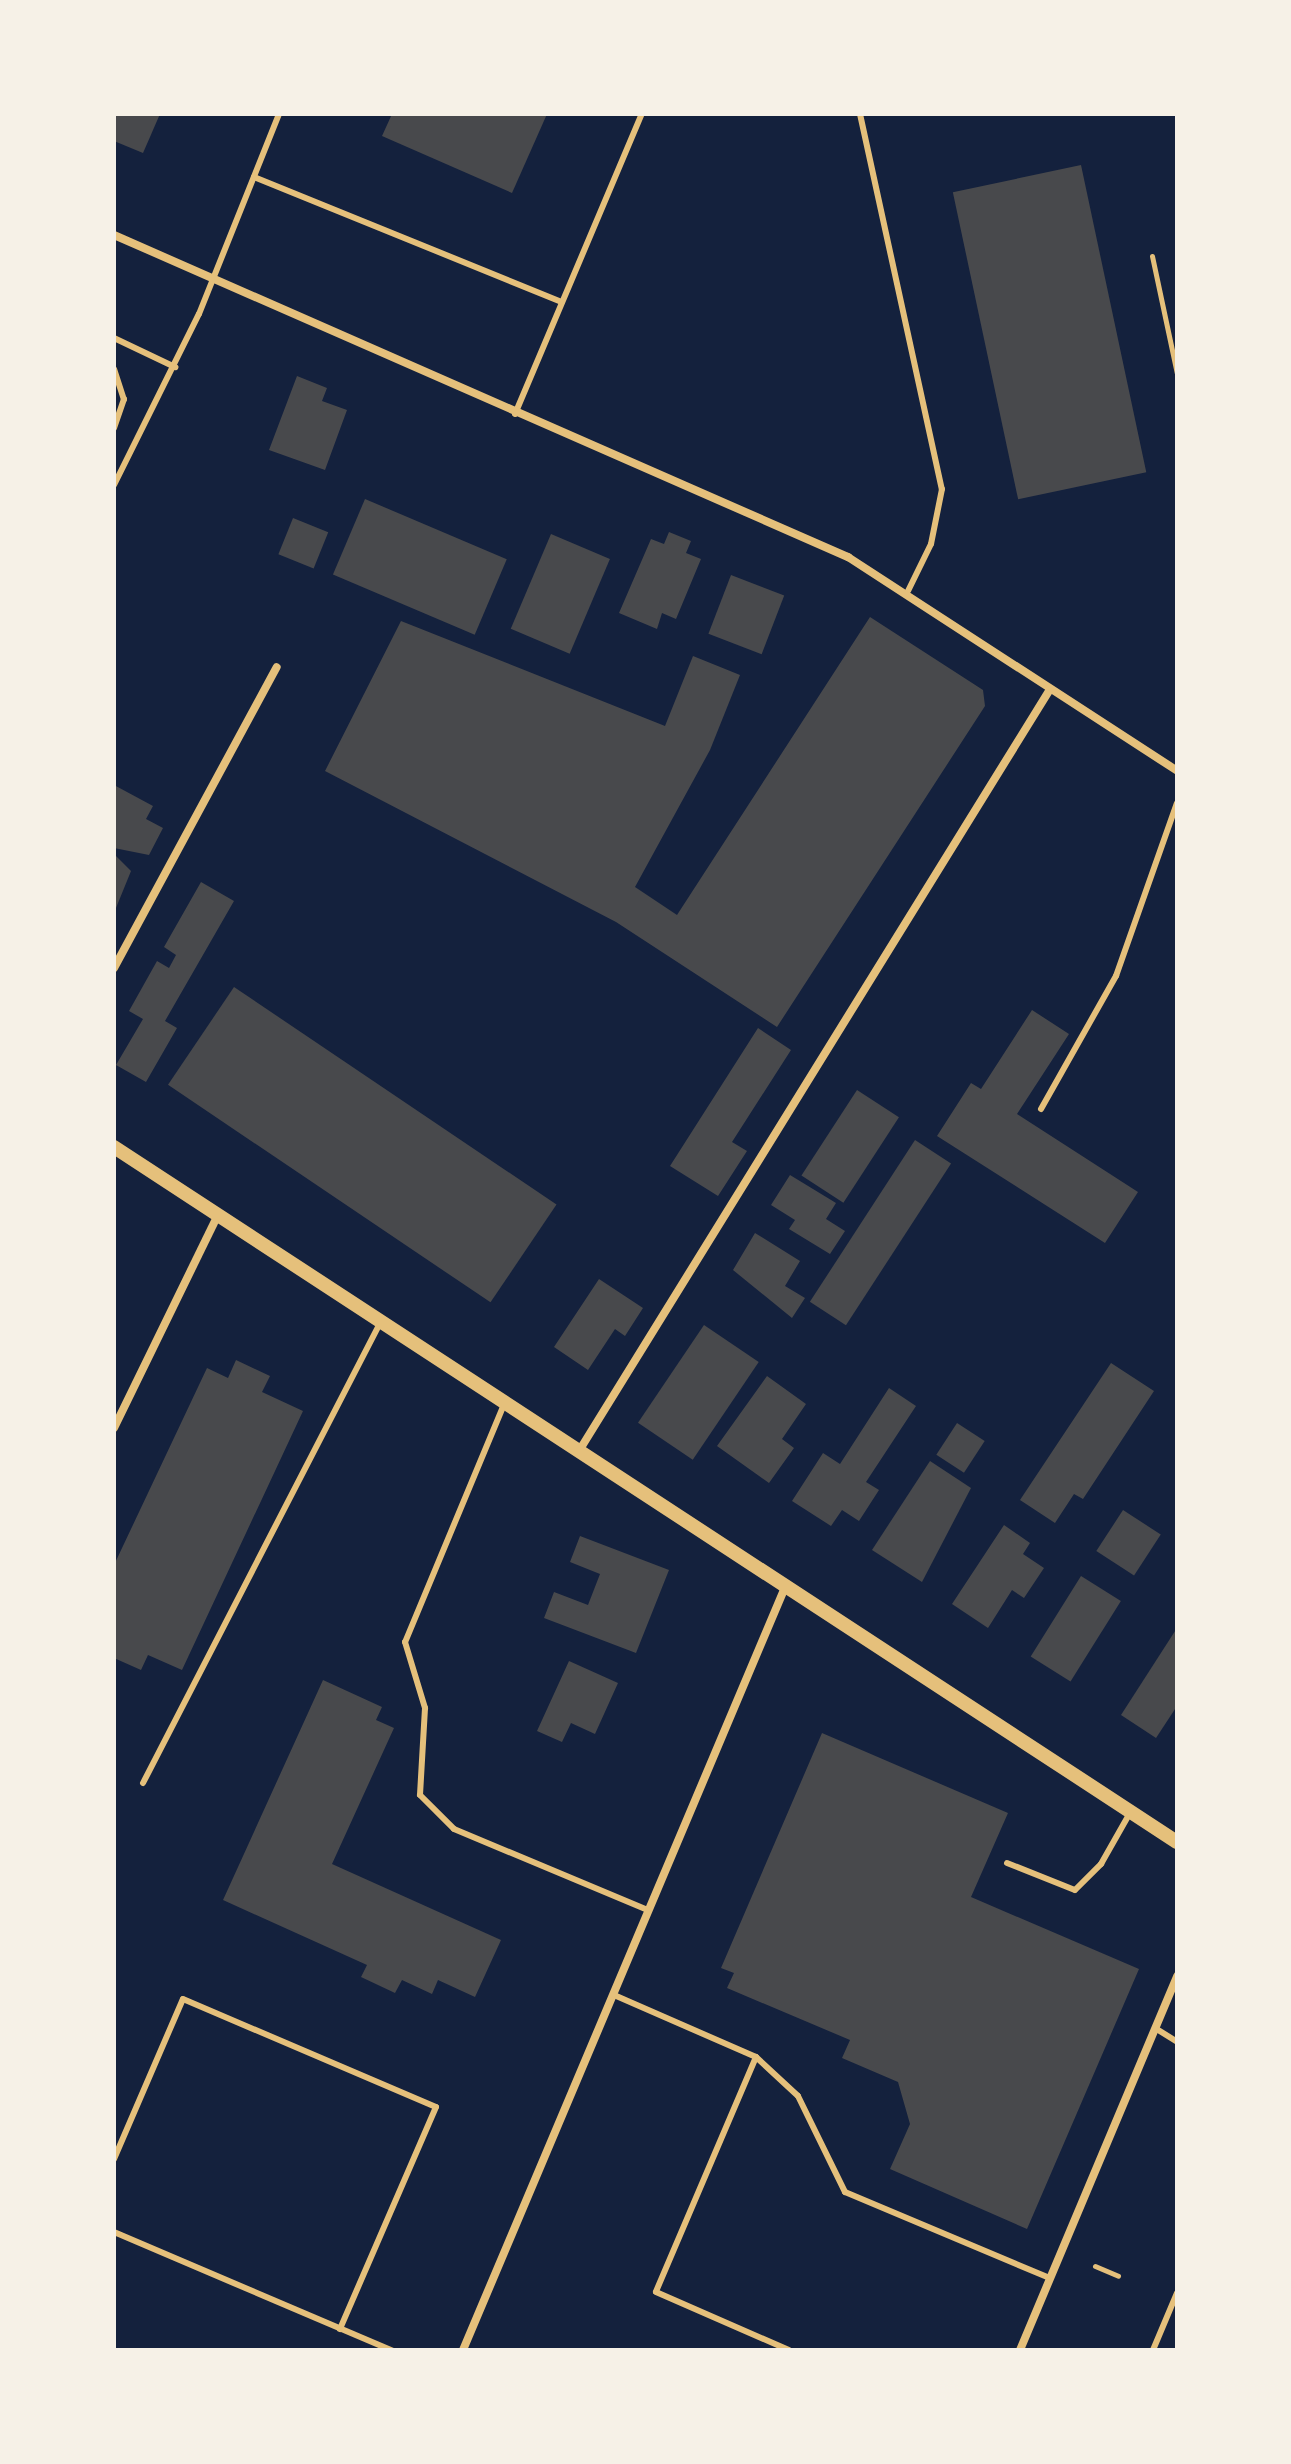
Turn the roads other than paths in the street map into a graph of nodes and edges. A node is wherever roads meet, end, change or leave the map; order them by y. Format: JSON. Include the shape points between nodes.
{"nodes":[{"id":1,"x":279,"y":114,"type":"edge"},
{"id":2,"x":642,"y":114,"type":"edge"},
{"id":3,"x":860,"y":114,"type":"edge"},
{"id":4,"x":254,"y":177,"type":"junction"},
{"id":5,"x":114,"y":235,"type":"edge"},
{"id":6,"x":214,"y":280,"type":"junction"},
{"id":7,"x":562,"y":302,"type":"junction"},
{"id":8,"x":114,"y":338,"type":"edge"},
{"id":9,"x":175,"y":367,"type":"junction"},
{"id":10,"x":114,"y":369,"type":"edge"},
{"id":11,"x":515,"y":414,"type":"junction"},
{"id":12,"x":114,"y":428,"type":"edge"},
{"id":13,"x":114,"y":485,"type":"edge"},
{"id":14,"x":908,"y":591,"type":"junction"},
{"id":15,"x":277,"y":667,"type":"dead end"},
{"id":16,"x":1049,"y":691,"type":"junction"},
{"id":17,"x":1177,"y":771,"type":"edge"},
{"id":18,"x":1177,"y":803,"type":"edge"},
{"id":19,"x":114,"y":968,"type":"edge"},
{"id":20,"x":1041,"y":1109,"type":"dead end"},
{"id":21,"x":114,"y":1147,"type":"edge"},
{"id":22,"x":218,"y":1215,"type":"junction"},
{"id":23,"x":381,"y":1321,"type":"junction"},
{"id":24,"x":505,"y":1402,"type":"junction"},
{"id":25,"x":114,"y":1428,"type":"edge"},
{"id":26,"x":579,"y":1451,"type":"junction"},
{"id":27,"x":786,"y":1585,"type":"junction"},
{"id":28,"x":143,"y":1783,"type":"dead end"},
{"id":29,"x":1131,"y":1811,"type":"junction"},
{"id":30,"x":1177,"y":1842,"type":"edge"},
{"id":31,"x":1007,"y":1863,"type":"dead end"},
{"id":32,"x":648,"y":1910,"type":"junction"},
{"id":33,"x":1177,"y":1976,"type":"edge"},
{"id":34,"x":614,"y":1995,"type":"junction"},
{"id":35,"x":1155,"y":2028,"type":"junction"},
{"id":36,"x":1177,"y":2042,"type":"edge"},
{"id":37,"x":756,"y":2057,"type":"junction"},
{"id":38,"x":114,"y":2159,"type":"edge"},
{"id":39,"x":114,"y":2232,"type":"edge"},
{"id":40,"x":1050,"y":2278,"type":"junction"},
{"id":41,"x":1177,"y":2293,"type":"edge"},
{"id":42,"x":340,"y":2329,"type":"junction"},
{"id":43,"x":391,"y":2350,"type":"edge"},
{"id":44,"x":463,"y":2350,"type":"edge"},
{"id":45,"x":789,"y":2350,"type":"edge"},
{"id":46,"x":1020,"y":2350,"type":"edge"},
{"id":47,"x":1153,"y":2350,"type":"edge"}],
"edges":[{"from":1,"to":4,"type":"lane"},
{"from":2,"to":7,"type":"lane"},
{"from":3,"to":14,"type":"lane","via":[[942,489],[931,544]]},
{"from":4,"to":6,"type":"lane"},
{"from":4,"to":7,"type":"lane"},
{"from":5,"to":6,"type":"street"},
{"from":6,"to":9,"type":"lane"},
{"from":6,"to":11,"type":"street"},
{"from":7,"to":11,"type":"lane"},
{"from":8,"to":9,"type":"lane"},
{"from":9,"to":13,"type":"lane"},
{"from":10,"to":12,"type":"lane","via":[[124,399]]},
{"from":11,"to":14,"type":"street","via":[[816,541]]},
{"from":14,"to":16,"type":"street"},
{"from":15,"to":19,"type":"street"},
{"from":16,"to":17,"type":"street"},
{"from":16,"to":26,"type":"street"},
{"from":18,"to":20,"type":"lane","via":[[1116,976]]},
{"from":21,"to":22,"type":"street"},
{"from":22,"to":23,"type":"street"},
{"from":22,"to":25,"type":"street"},
{"from":23,"to":24,"type":"street"},
{"from":23,"to":28,"type":"lane"},
{"from":24,"to":26,"type":"street"},
{"from":24,"to":32,"type":"lane","via":[[405,1642],[425,1708],[420,1795],[454,1829]]},
{"from":26,"to":27,"type":"street"},
{"from":27,"to":29,"type":"street"},
{"from":27,"to":32,"type":"street"},
{"from":29,"to":30,"type":"street"},
{"from":29,"to":31,"type":"lane","via":[[1101,1864],[1075,1890]]},
{"from":32,"to":34,"type":"street"},
{"from":33,"to":35,"type":"street"},
{"from":34,"to":37,"type":"lane"},
{"from":34,"to":44,"type":"street"},
{"from":35,"to":36,"type":"lane"},
{"from":35,"to":40,"type":"street"},
{"from":37,"to":40,"type":"lane","via":[[798,2096],[845,2192]]},
{"from":37,"to":45,"type":"lane","via":[[656,2292]]},
{"from":38,"to":42,"type":"lane","via":[[183,1999],[436,2107]]},
{"from":39,"to":42,"type":"lane"},
{"from":40,"to":46,"type":"street"},
{"from":41,"to":47,"type":"lane"},
{"from":42,"to":43,"type":"lane"}]}
